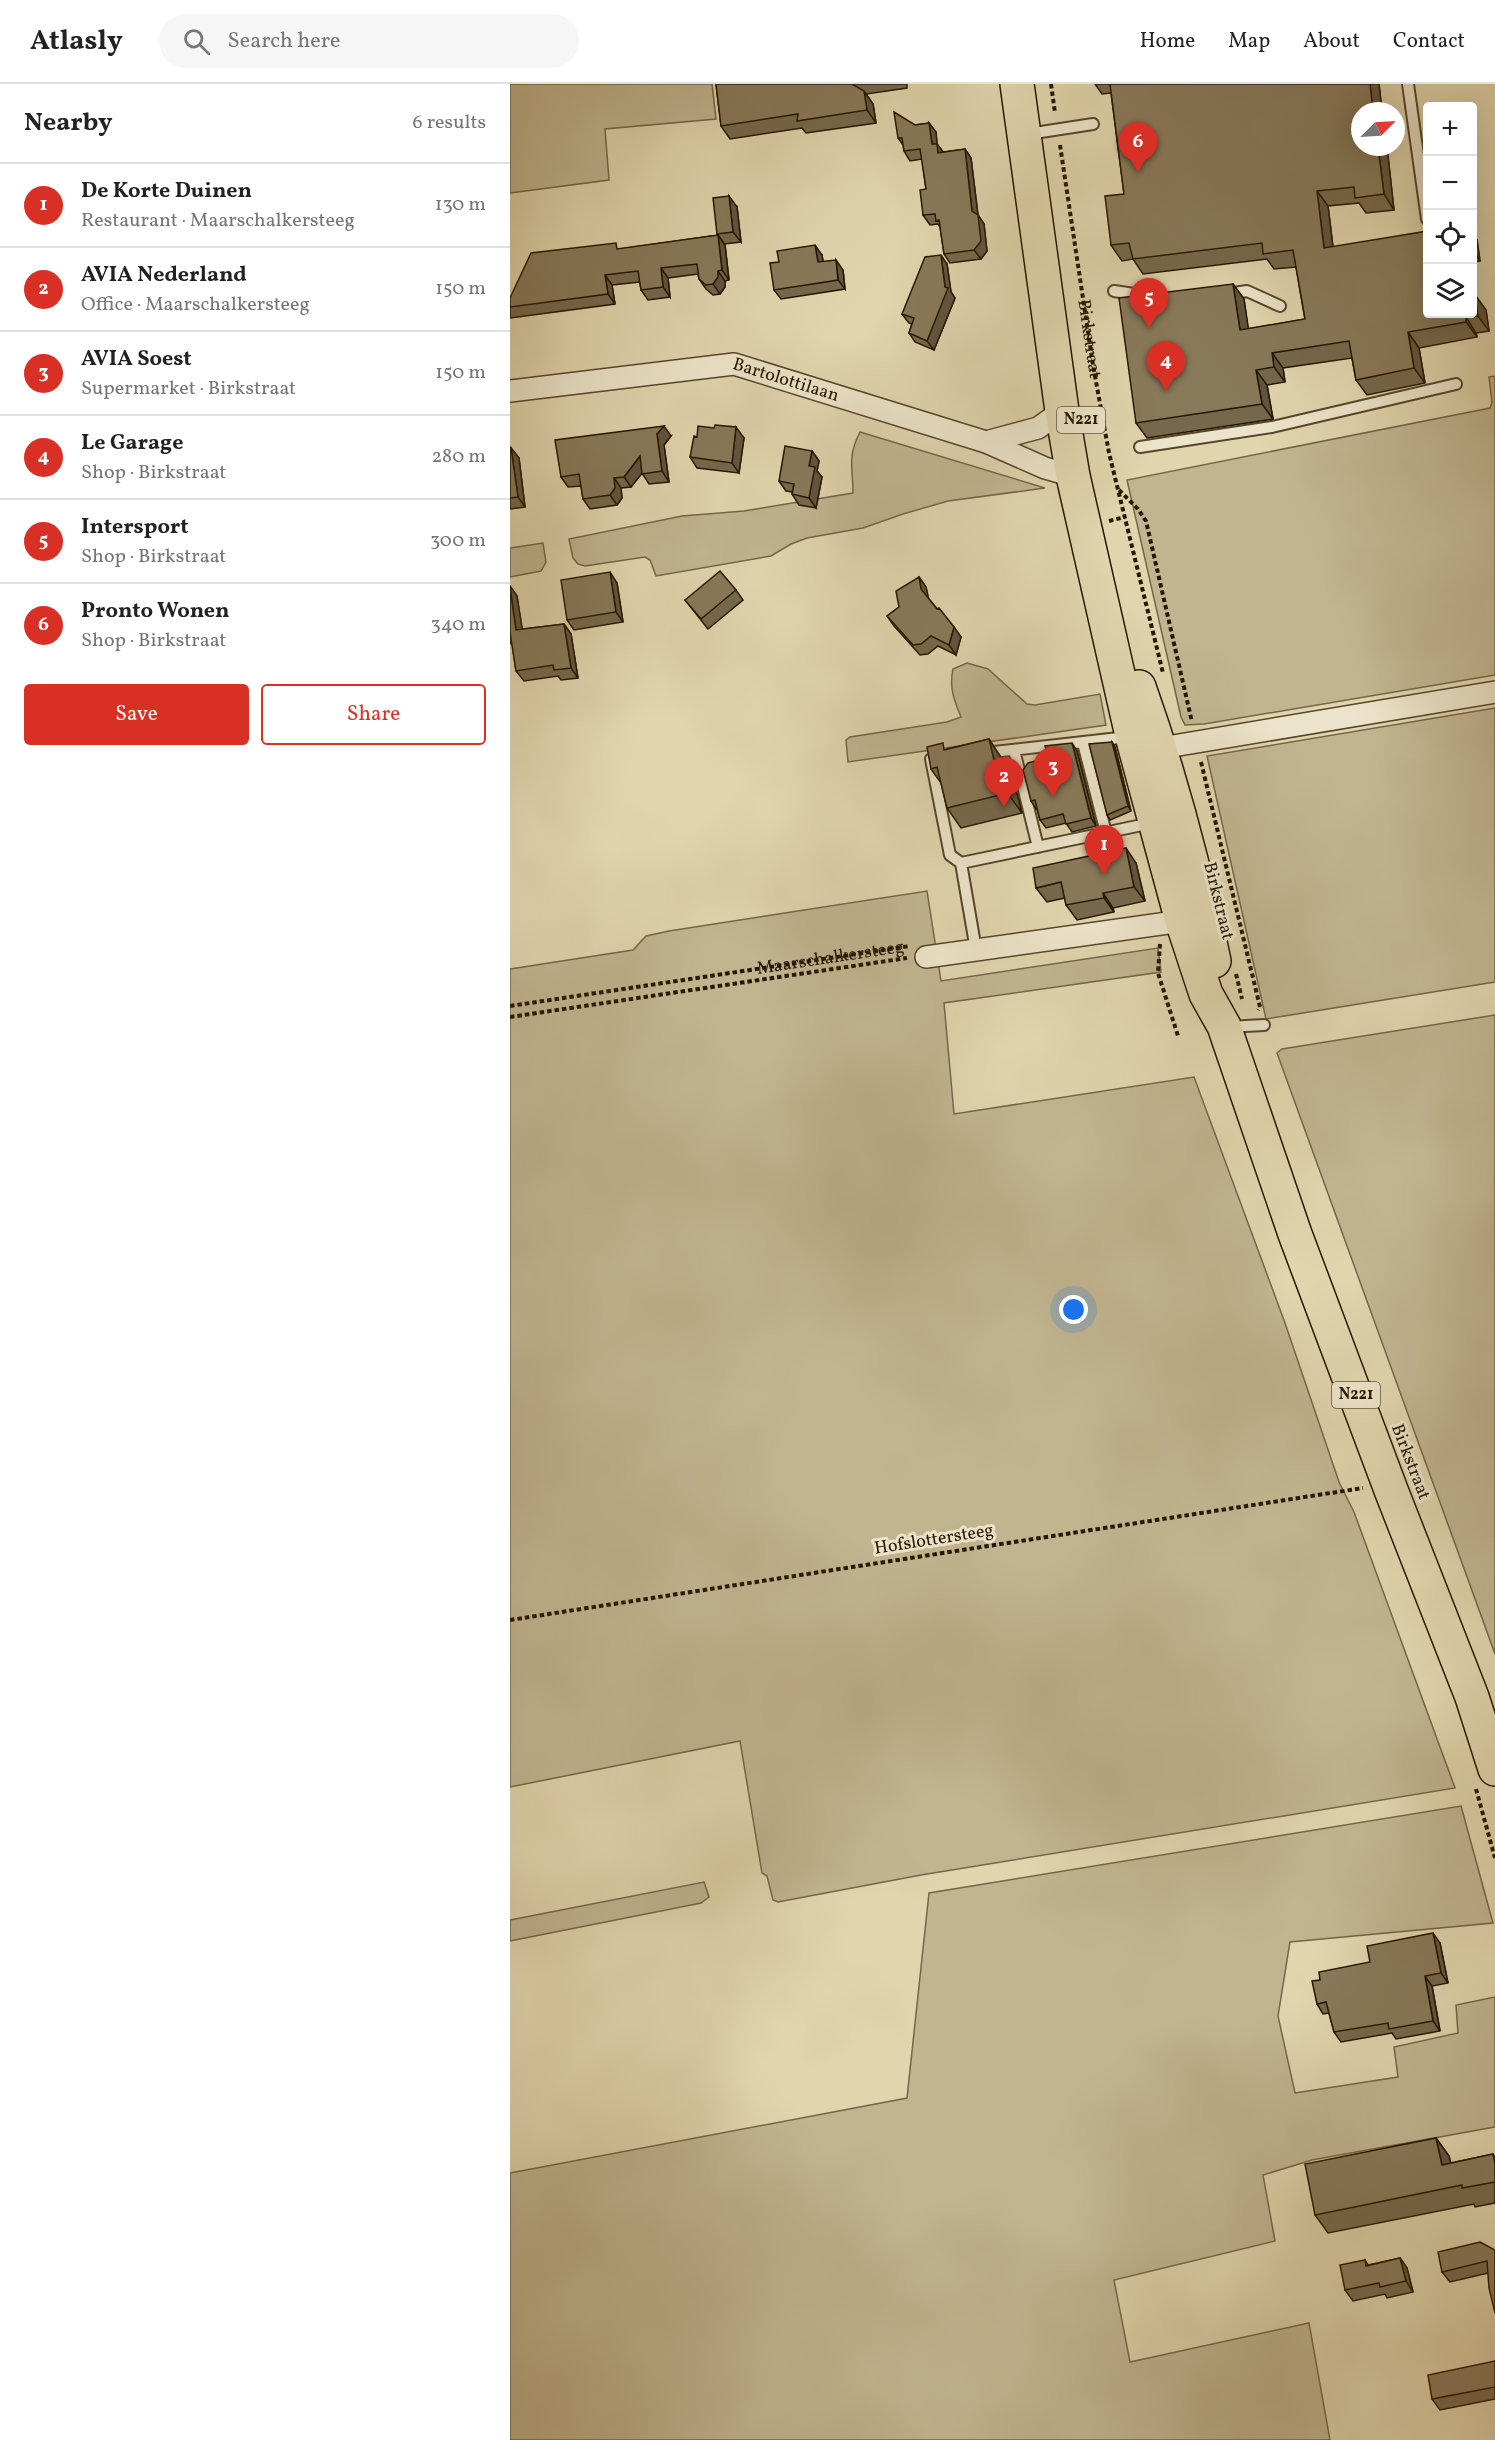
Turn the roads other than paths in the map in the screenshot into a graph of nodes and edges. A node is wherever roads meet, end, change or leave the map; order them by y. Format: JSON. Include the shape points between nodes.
{"nodes":[{"id":1,"x":1017,"y":84,"type":"edge"},
{"id":2,"x":1034,"y":84,"type":"edge"},
{"id":3,"x":1408,"y":84,"type":"edge"},
{"id":4,"x":1093,"y":124,"type":"dead end"},
{"id":5,"x":1041,"y":132,"type":"junction"},
{"id":6,"x":1426,"y":210,"type":"edge"},
{"id":7,"x":1113,"y":291,"type":"dead end"},
{"id":8,"x":1212,"y":296,"type":"edge"},
{"id":9,"x":1166,"y":299,"type":"edge"},
{"id":10,"x":1280,"y":306,"type":"dead end"},
{"id":11,"x":1456,"y":384,"type":"dead end"},
{"id":12,"x":510,"y":391,"type":"edge"},
{"id":13,"x":1062,"y":411,"type":"junction"},
{"id":14,"x":986,"y":442,"type":"junction"},
{"id":15,"x":1140,"y":447,"type":"dead end"},
{"id":16,"x":1073,"y":476,"type":"junction"},
{"id":17,"x":1495,"y":692,"type":"edge"},
{"id":18,"x":1137,"y":742,"type":"junction"},
{"id":19,"x":1083,"y":743,"type":"junction"},
{"id":20,"x":1014,"y":750,"type":"junction"},
{"id":21,"x":978,"y":754,"type":"edge"},
{"id":22,"x":943,"y":757,"type":"edge"},
{"id":23,"x":1173,"y":792,"type":"junction"},
{"id":24,"x":1149,"y":823,"type":"junction"},
{"id":25,"x":1106,"y":832,"type":"junction"},
{"id":26,"x":1038,"y":847,"type":"junction"},
{"id":27,"x":961,"y":863,"type":"junction"},
{"id":28,"x":1193,"y":865,"type":"junction"},
{"id":29,"x":1172,"y":929,"type":"junction"},
{"id":30,"x":976,"y":950,"type":"junction"},
{"id":31,"x":922,"y":957,"type":"road end"},
{"id":32,"x":1231,"y":1024,"type":"junction"},
{"id":33,"x":1264,"y":1025,"type":"dead end"},
{"id":34,"x":1495,"y":1769,"type":"edge"}],
"edges":[{"from":1,"to":5,"type":"main road","name":"Birkstraat","number":"N221"},
{"from":2,"to":5,"type":"main road","name":"Birkstraat","number":"N221"},
{"from":3,"to":6,"type":"lane"},
{"from":4,"to":5,"type":"lane"},
{"from":5,"to":13,"type":"main road","name":"Birkstraat","number":"N221"},
{"from":5,"to":18,"type":"main road","name":"Birkstraat","number":"N221","via":[[1087,458],[1134,673]]},
{"from":7,"to":9,"type":"lane"},
{"from":8,"to":10,"type":"lane","via":[[1247,291]]},
{"from":11,"to":15,"type":"lane","via":[[1272,427]]},
{"from":12,"to":14,"type":"street","name":"Bartolottilaan","via":[[734,364]]},
{"from":13,"to":14,"type":"street","via":[[1038,428]]},
{"from":13,"to":16,"type":"main road","name":"Birkstraat","number":"N221"},
{"from":14,"to":16,"type":"street","name":"Bartolottilaan"},
{"from":16,"to":18,"type":"main road","name":"Birkstraat","number":"N221"},
{"from":17,"to":18,"type":"street"},
{"from":18,"to":19,"type":"lane"},
{"from":18,"to":23,"type":"main road","name":"Birkstraat","number":"N221"},
{"from":18,"to":24,"type":"main road","name":"Birkstraat","number":"N221"},
{"from":19,"to":20,"type":"lane"},
{"from":19,"to":25,"type":"lane"},
{"from":20,"to":21,"type":"lane"},
{"from":20,"to":26,"type":"lane"},
{"from":22,"to":27,"type":"lane","via":[[931,758],[950,855]]},
{"from":23,"to":24,"type":"street"},
{"from":23,"to":28,"type":"main road","name":"Birkstraat","number":"N221"},
{"from":24,"to":25,"type":"lane"},
{"from":24,"to":28,"type":"street","via":[[1173,829]]},
{"from":24,"to":29,"type":"main road","name":"Birkstraat","number":"N221"},
{"from":25,"to":26,"type":"lane"},
{"from":26,"to":27,"type":"lane"},
{"from":27,"to":30,"type":"lane"},
{"from":28,"to":32,"type":"main road","name":"Birkstraat","number":"N221"},
{"from":29,"to":30,"type":"street","name":"Maarschalkersteeg"},
{"from":29,"to":32,"type":"main road","name":"Birkstraat","number":"N221","via":[[1206,994]]},
{"from":30,"to":31,"type":"street","name":"Maarschalkersteeg"},
{"from":32,"to":33,"type":"lane"},
{"from":32,"to":34,"type":"main road","name":"Birkstraat","number":"N221","via":[[1295,1234],[1472,1697]]}]}
